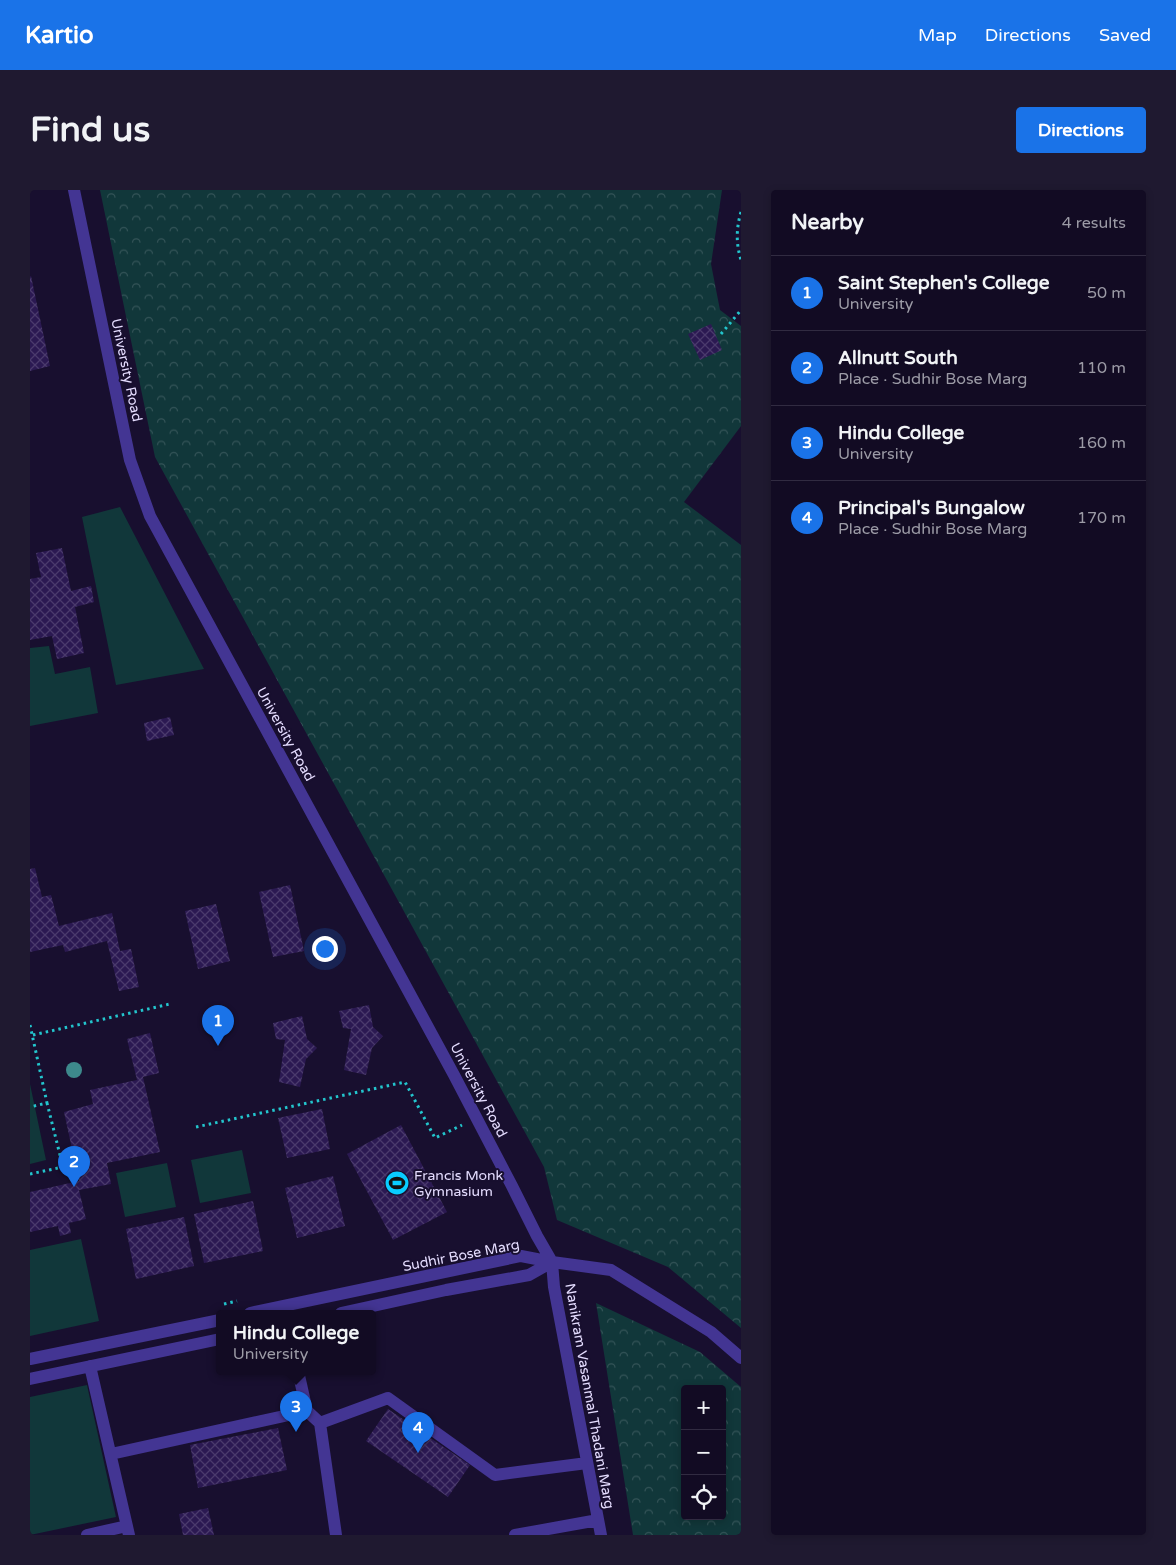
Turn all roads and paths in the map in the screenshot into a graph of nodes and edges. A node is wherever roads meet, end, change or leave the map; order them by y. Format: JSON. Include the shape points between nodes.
{"nodes":[{"id":1,"x":74,"y":190,"type":"edge"},
{"id":2,"x":741,"y":212,"type":"edge"},
{"id":3,"x":741,"y":260,"type":"edge"},
{"id":4,"x":741,"y":310,"type":"edge"},
{"id":5,"x":721,"y":334,"type":"dead end"},
{"id":6,"x":170,"y":1004,"type":"dead end"},
{"id":7,"x":30,"y":1025,"type":"edge"},
{"id":8,"x":32,"y":1035,"type":"junction"},
{"id":9,"x":47,"y":1103,"type":"junction"},
{"id":10,"x":30,"y":1107,"type":"edge"},
{"id":11,"x":477,"y":1119,"type":"junction"},
{"id":12,"x":196,"y":1127,"type":"dead end"},
{"id":13,"x":30,"y":1174,"type":"edge"},
{"id":14,"x":552,"y":1262,"type":"junction"},
{"id":15,"x":264,"y":1310,"type":"edge"},
{"id":16,"x":355,"y":1310,"type":"edge"},
{"id":17,"x":216,"y":1321,"type":"edge"},
{"id":18,"x":216,"y":1340,"type":"edge"},
{"id":19,"x":741,"y":1358,"type":"edge"},
{"id":20,"x":30,"y":1359,"type":"edge"},
{"id":21,"x":90,"y":1366,"type":"junction"},
{"id":22,"x":299,"y":1375,"type":"edge"},
{"id":23,"x":30,"y":1378,"type":"edge"},
{"id":24,"x":307,"y":1411,"type":"junction"},
{"id":25,"x":320,"y":1423,"type":"junction"},
{"id":26,"x":110,"y":1454,"type":"junction"},
{"id":27,"x":587,"y":1463,"type":"junction"},
{"id":28,"x":598,"y":1520,"type":"junction"},
{"id":29,"x":128,"y":1531,"type":"edge"},
{"id":30,"x":87,"y":1535,"type":"edge"},
{"id":31,"x":336,"y":1535,"type":"edge"},
{"id":32,"x":515,"y":1535,"type":"edge"},
{"id":33,"x":601,"y":1535,"type":"edge"}],
"edges":[{"from":1,"to":11,"type":"street","name":"University Road","via":[[130,460],[150,516]]},
{"from":2,"to":3,"type":"path","via":[[737,226]]},
{"from":4,"to":5,"type":"path"},
{"from":6,"to":8,"type":"path"},
{"from":7,"to":8,"type":"path"},
{"from":8,"to":9,"type":"path"},
{"from":9,"to":10,"type":"path"},
{"from":9,"to":13,"type":"path","via":[[63,1167]]},
{"from":11,"to":12,"type":"path","via":[[435,1138],[405,1082]]},
{"from":11,"to":14,"type":"street","name":"University Road"},
{"from":14,"to":15,"type":"street","name":"Sudhir Bose Marg","via":[[522,1256]]},
{"from":14,"to":16,"type":"street","via":[[528,1275]]},
{"from":14,"to":19,"type":"street","name":"Sudhir Bose Marg","via":[[611,1270],[711,1332]]},
{"from":14,"to":27,"type":"street","name":"Nanikram Vasanmal Thadani Marg"},
{"from":17,"to":20,"type":"street"},
{"from":18,"to":21,"type":"street"},
{"from":21,"to":23,"type":"street"},
{"from":21,"to":26,"type":"street"},
{"from":22,"to":24,"type":"street"},
{"from":24,"to":25,"type":"street"},
{"from":24,"to":26,"type":"street"},
{"from":25,"to":27,"type":"street","via":[[388,1398],[495,1475]]},
{"from":25,"to":31,"type":"street"},
{"from":26,"to":29,"type":"street"},
{"from":27,"to":28,"type":"street","name":"Nanikram Vasanmal Thadani Marg"},
{"from":28,"to":32,"type":"street"},
{"from":28,"to":33,"type":"street","name":"Nanikram Vasanmal Thadani Marg"},
{"from":29,"to":30,"type":"street"}]}
